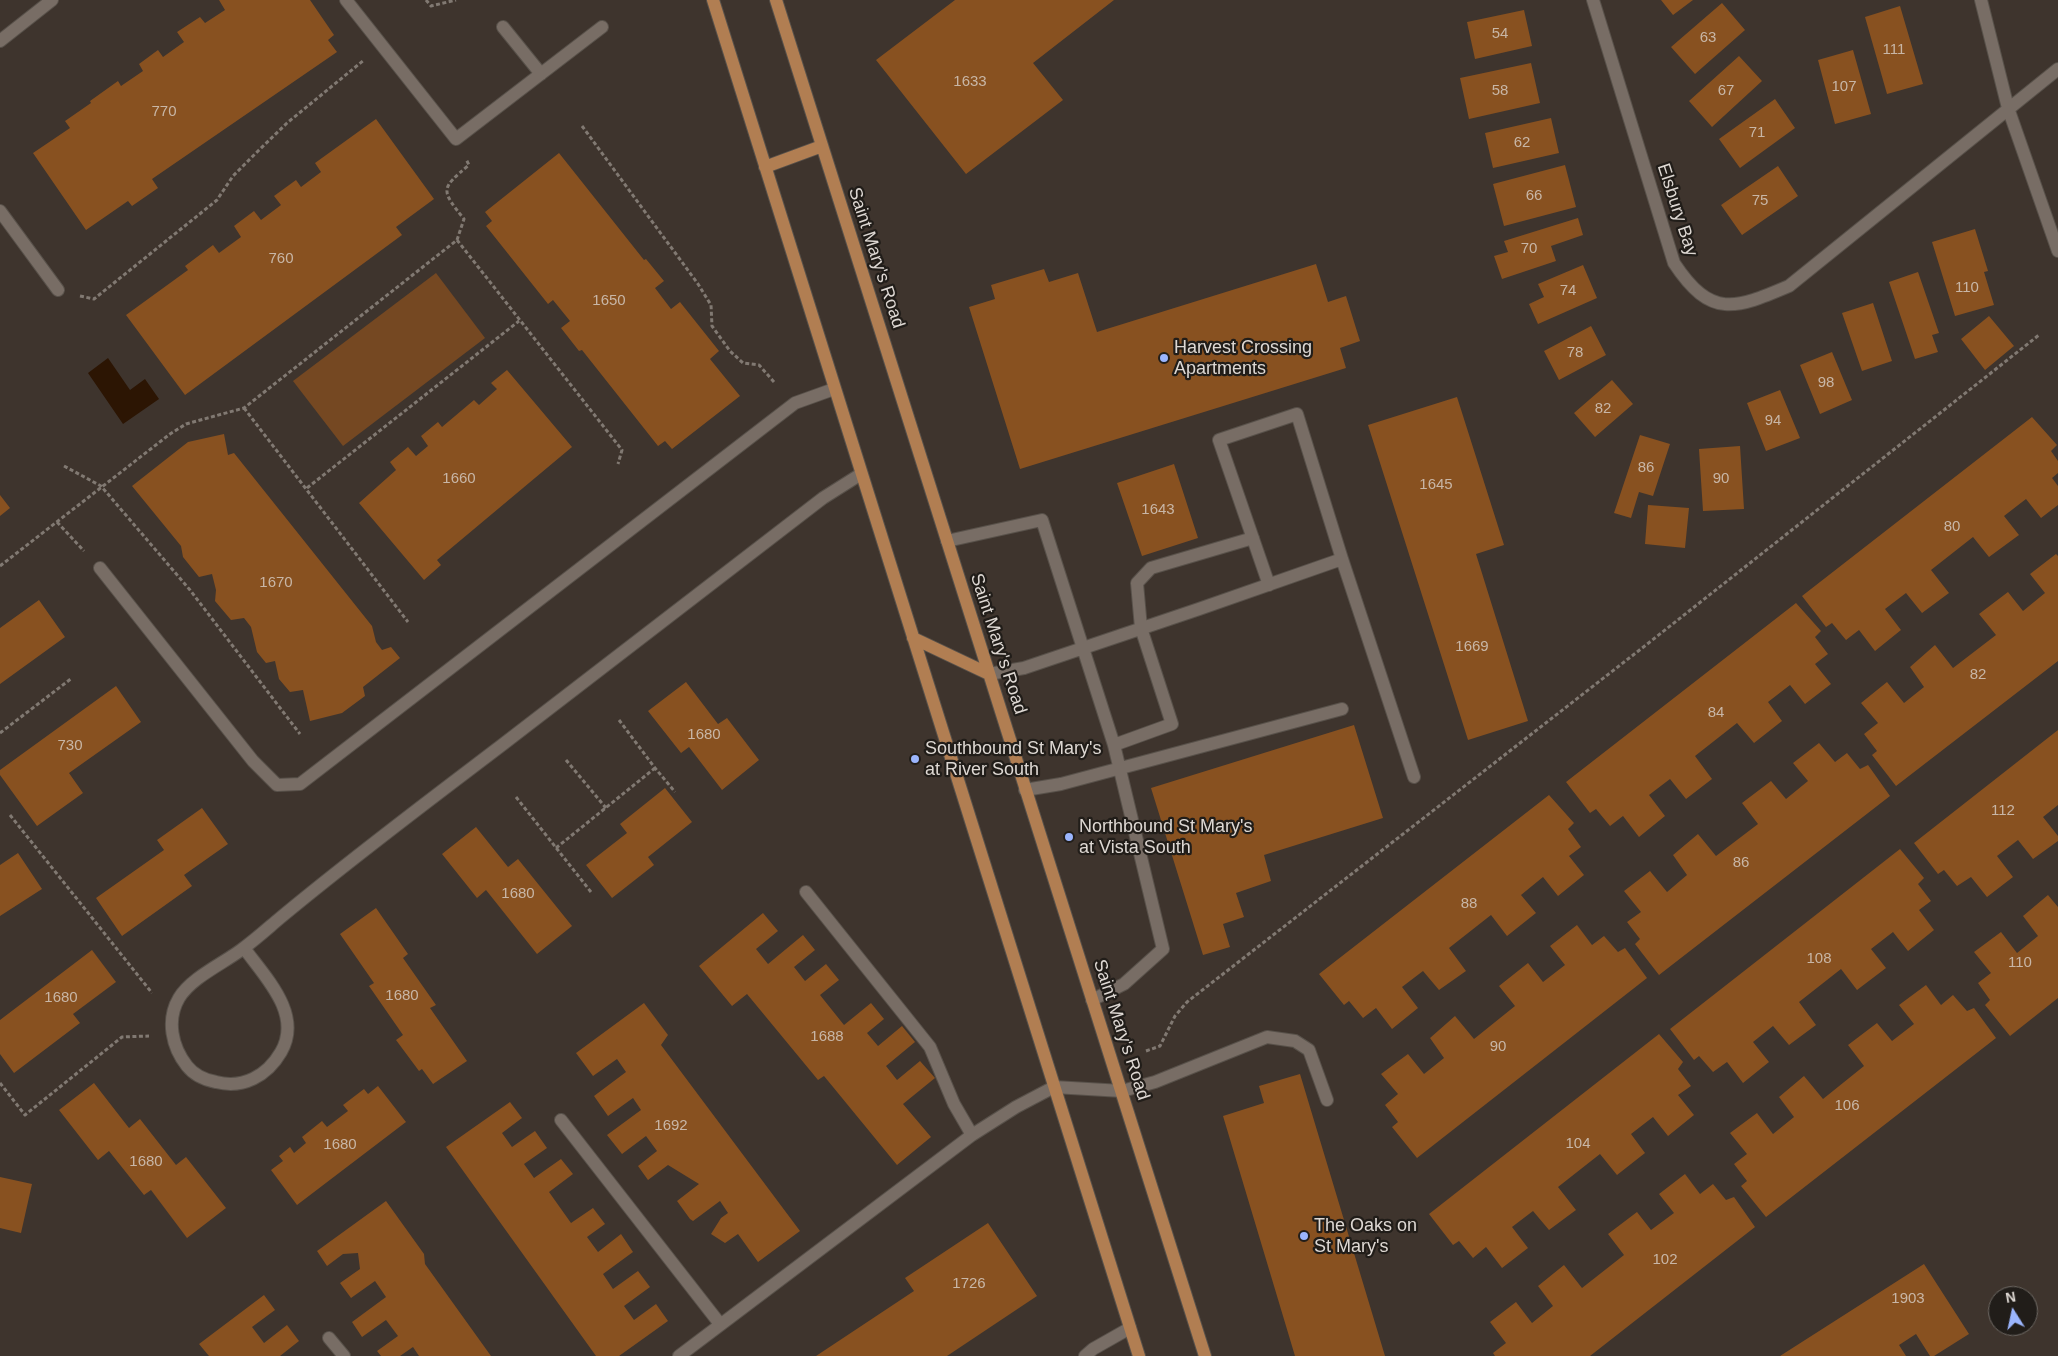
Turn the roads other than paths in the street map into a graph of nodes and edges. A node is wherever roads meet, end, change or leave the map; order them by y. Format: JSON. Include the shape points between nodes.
{"nodes":[{"id":1,"x":52,"y":0,"type":"edge"},
{"id":2,"x":346,"y":0,"type":"edge"},
{"id":3,"x":713,"y":0,"type":"edge"},
{"id":4,"x":776,"y":0,"type":"edge"},
{"id":5,"x":1593,"y":0,"type":"edge"},
{"id":6,"x":1981,"y":0,"type":"edge"},
{"id":7,"x":503,"y":27,"type":"dead end"},
{"id":8,"x":602,"y":27,"type":"dead end"},
{"id":9,"x":0,"y":41,"type":"edge"},
{"id":10,"x":2058,"y":69,"type":"edge"},
{"id":11,"x":541,"y":74,"type":"junction"},
{"id":12,"x":2008,"y":108,"type":"junction"},
{"id":13,"x":822,"y":146,"type":"junction"},
{"id":14,"x":765,"y":167,"type":"junction"},
{"id":15,"x":0,"y":211,"type":"edge"},
{"id":16,"x":2058,"y":251,"type":"edge"},
{"id":17,"x":58,"y":290,"type":"road end"},
{"id":18,"x":834,"y":389,"type":"junction"},
{"id":19,"x":861,"y":474,"type":"junction"},
{"id":20,"x":1253,"y":538,"type":"junction"},
{"id":21,"x":947,"y":541,"type":"junction"},
{"id":22,"x":1342,"y":559,"type":"junction"},
{"id":23,"x":100,"y":568,"type":"road end"},
{"id":24,"x":1269,"y":584,"type":"junction"},
{"id":25,"x":1141,"y":628,"type":"junction"},
{"id":26,"x":914,"y":638,"type":"junction"},
{"id":27,"x":1082,"y":648,"type":"junction"},
{"id":28,"x":989,"y":674,"type":"junction"},
{"id":29,"x":1342,"y":709,"type":"dead end"},
{"id":30,"x":1114,"y":745,"type":"junction"},
{"id":31,"x":1120,"y":768,"type":"junction"},
{"id":32,"x":1414,"y":776,"type":"dead end"},
{"id":33,"x":1025,"y":790,"type":"junction"},
{"id":34,"x":806,"y":892,"type":"dead end"},
{"id":35,"x":244,"y":948,"type":"junction"},
{"id":36,"x":1092,"y":1000,"type":"junction"},
{"id":37,"x":1054,"y":1087,"type":"junction"},
{"id":38,"x":1122,"y":1091,"type":"junction"},
{"id":39,"x":1326,"y":1100,"type":"dead end"},
{"id":40,"x":561,"y":1120,"type":"dead end"},
{"id":41,"x":972,"y":1135,"type":"junction"},
{"id":42,"x":720,"y":1324,"type":"junction"},
{"id":43,"x":1130,"y":1328,"type":"junction"},
{"id":44,"x":329,"y":1338,"type":"dead end"},
{"id":45,"x":344,"y":1356,"type":"edge"},
{"id":46,"x":679,"y":1356,"type":"edge"},
{"id":47,"x":1085,"y":1356,"type":"edge"},
{"id":48,"x":1139,"y":1356,"type":"edge"},
{"id":49,"x":1205,"y":1356,"type":"edge"}],
"edges":[{"from":1,"to":9,"type":"street"},
{"from":2,"to":11,"type":"street","via":[[456,139]]},
{"from":3,"to":14,"type":"main road"},
{"from":4,"to":13,"type":"main road","name":"Saint Mary's Road"},
{"from":5,"to":12,"type":"street","name":"Elsbury Bay","via":[[1674,263],[1702,296],[1718,303],[1738,305],[1790,286]]},
{"from":6,"to":12,"type":"street"},
{"from":7,"to":11,"type":"street"},
{"from":8,"to":11,"type":"street"},
{"from":10,"to":12,"type":"street","name":"Elsbury Bay"},
{"from":12,"to":16,"type":"street"},
{"from":13,"to":14,"type":"main road"},
{"from":13,"to":21,"type":"main road","name":"Saint Mary's Road"},
{"from":14,"to":18,"type":"main road"},
{"from":15,"to":17,"type":"street"},
{"from":18,"to":19,"type":"main road"},
{"from":18,"to":23,"type":"street","via":[[795,403],[300,784],[277,784],[253,762]]},
{"from":19,"to":26,"type":"main road"},
{"from":19,"to":35,"type":"street","via":[[823,498],[344,866]]},
{"from":20,"to":22,"type":"street","via":[[1219,440],[1297,414]]},
{"from":20,"to":24,"type":"street"},
{"from":20,"to":25,"type":"street","via":[[1151,568],[1137,583]]},
{"from":21,"to":27,"type":"street","via":[[1042,520]]},
{"from":21,"to":28,"type":"main road","name":"Saint Mary's Road"},
{"from":22,"to":24,"type":"street"},
{"from":22,"to":32,"type":"street"},
{"from":24,"to":25,"type":"street"},
{"from":25,"to":27,"type":"street"},
{"from":25,"to":30,"type":"street","via":[[1172,724]]},
{"from":26,"to":28,"type":"main road"},
{"from":26,"to":37,"type":"main road"},
{"from":27,"to":28,"type":"street","via":[[1024,668]]},
{"from":27,"to":30,"type":"street"},
{"from":28,"to":33,"type":"main road","name":"Saint Mary's Road"},
{"from":29,"to":31,"type":"street"},
{"from":30,"to":31,"type":"street"},
{"from":31,"to":33,"type":"street"},
{"from":31,"to":36,"type":"street","via":[[1163,949],[1124,984]]},
{"from":33,"to":36,"type":"main road","name":"Saint Mary's Road"},
{"from":34,"to":41,"type":"street","via":[[930,1046],[954,1104]]},
{"from":35,"to":35,"type":"street","via":[[276,991],[285,1009],[288,1027],[285,1046],[261,1076],[244,1084],[206,1080],[190,1070],[178,1054],[172,1036],[172,1016],[179,998],[191,984]]},
{"from":36,"to":38,"type":"main road","name":"Saint Mary's Road"},
{"from":37,"to":38,"type":"street"},
{"from":37,"to":41,"type":"street"},
{"from":37,"to":43,"type":"main road"},
{"from":38,"to":39,"type":"street","via":[[1155,1082],[1267,1037],[1295,1041],[1309,1050]]},
{"from":38,"to":49,"type":"main road","name":"Saint Mary's Road"},
{"from":40,"to":42,"type":"street"},
{"from":41,"to":42,"type":"street"},
{"from":42,"to":46,"type":"street"},
{"from":43,"to":47,"type":"street"},
{"from":43,"to":48,"type":"main road"},
{"from":44,"to":45,"type":"street"}]}
